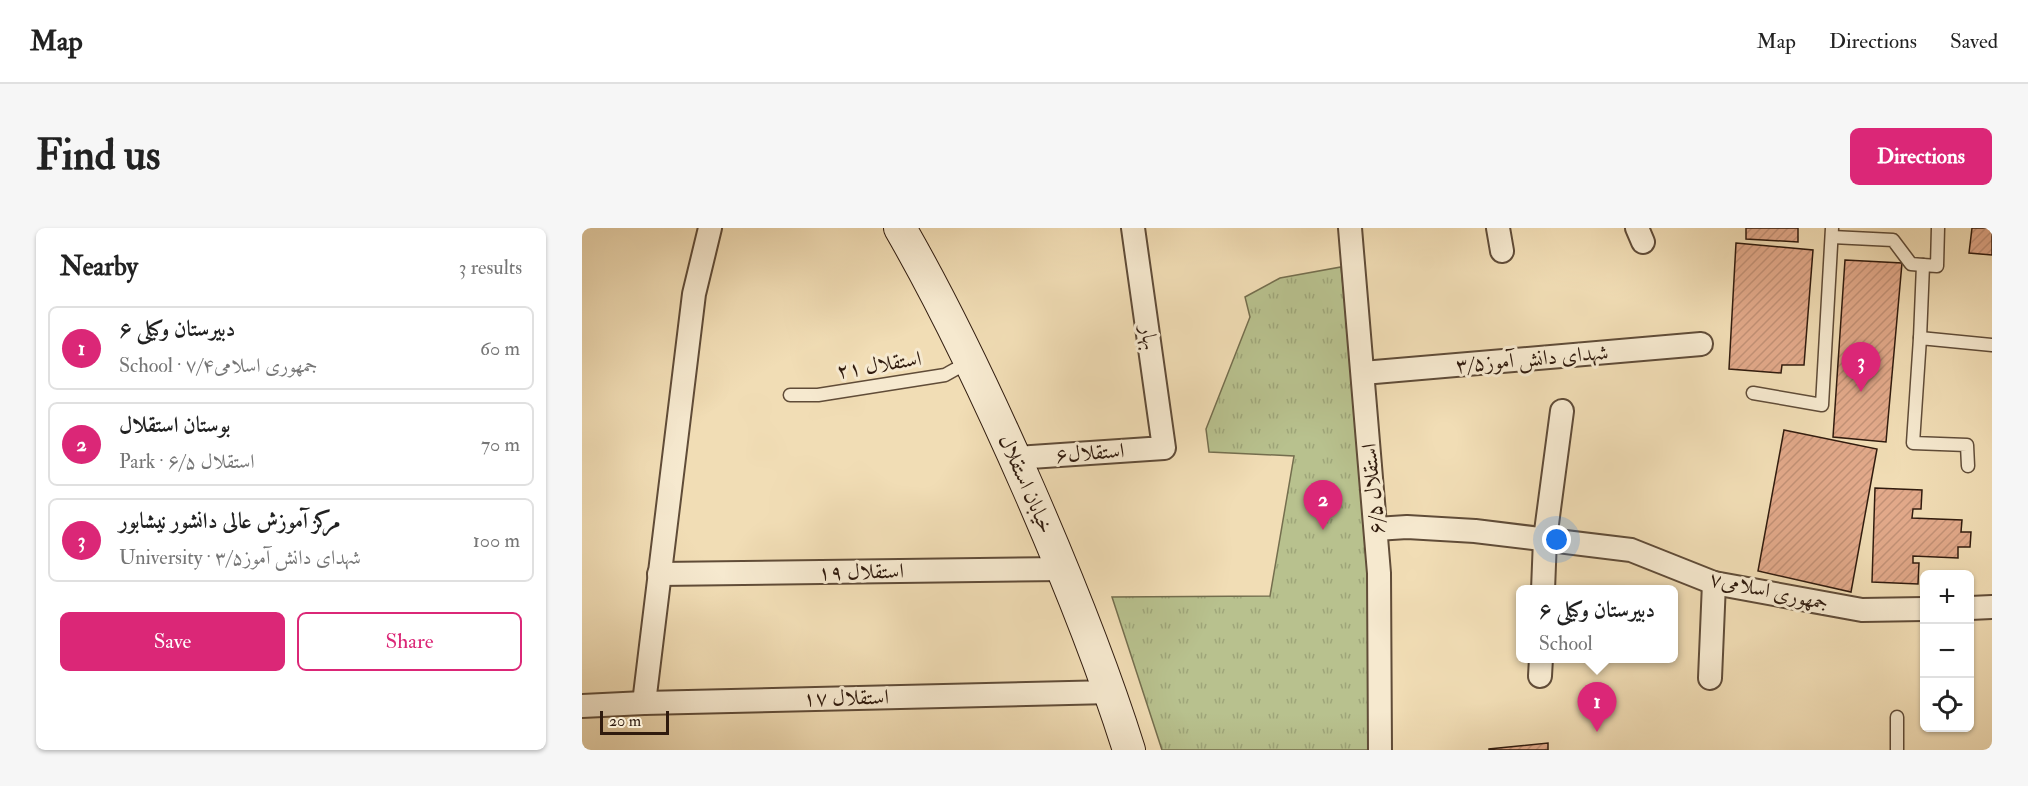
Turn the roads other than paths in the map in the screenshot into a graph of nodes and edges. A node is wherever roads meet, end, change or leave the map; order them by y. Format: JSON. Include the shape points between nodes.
{"nodes":[{"id":1,"x":710,"y":228,"type":"edge"},
{"id":2,"x":900,"y":228,"type":"edge"},
{"id":3,"x":1133,"y":228,"type":"edge"},
{"id":4,"x":1350,"y":228,"type":"edge"},
{"id":5,"x":1497,"y":228,"type":"edge"},
{"id":6,"x":1938,"y":228,"type":"edge"},
{"id":7,"x":1832,"y":232,"type":"edge"},
{"id":8,"x":1502,"y":251,"type":"dead end"},
{"id":9,"x":1923,"y":265,"type":"junction"},
{"id":10,"x":1920,"y":338,"type":"junction"},
{"id":11,"x":1701,"y":344,"type":"dead end"},
{"id":12,"x":1992,"y":345,"type":"edge"},
{"id":13,"x":971,"y":360,"type":"junction"},
{"id":14,"x":1363,"y":373,"type":"junction"},
{"id":15,"x":1753,"y":393,"type":"dead end"},
{"id":16,"x":789,"y":395,"type":"dead end"},
{"id":17,"x":1562,"y":411,"type":"dead end"},
{"id":18,"x":1164,"y":448,"type":"joint"},
{"id":19,"x":1015,"y":458,"type":"junction"},
{"id":20,"x":1968,"y":466,"type":"dead end"},
{"id":21,"x":1377,"y":529,"type":"junction"},
{"id":22,"x":1545,"y":539,"type":"junction"},
{"id":23,"x":1063,"y":569,"type":"junction"},
{"id":24,"x":659,"y":574,"type":"junction"},
{"id":25,"x":1714,"y":583,"type":"junction"},
{"id":26,"x":1543,"y":585,"type":"edge"},
{"id":27,"x":1992,"y":607,"type":"edge"},
{"id":28,"x":1974,"y":608,"type":"edge"},
{"id":29,"x":1920,"y":609,"type":"edge"},
{"id":30,"x":1710,"y":678,"type":"dead end"},
{"id":31,"x":1111,"y":692,"type":"junction"},
{"id":32,"x":644,"y":703,"type":"junction"},
{"id":33,"x":582,"y":706,"type":"edge"},
{"id":34,"x":1898,"y":717,"type":"dead end"},
{"id":35,"x":1129,"y":750,"type":"edge"},
{"id":36,"x":1380,"y":750,"type":"edge"},
{"id":37,"x":1897,"y":750,"type":"edge"}],
"edges":[{"from":1,"to":24,"type":"street","via":[[694,294]]},
{"from":2,"to":13,"type":"main road","name":"خیابان استقلال"},
{"from":3,"to":18,"type":"street","name":"بهار"},
{"from":4,"to":14,"type":"street","name":"استقلال ۶/۵"},
{"from":5,"to":8,"type":"street"},
{"from":6,"to":9,"type":"lane","via":[[1936,266]]},
{"from":7,"to":9,"type":"lane","via":[[1893,240],[1911,264]]},
{"from":7,"to":15,"type":"lane","via":[[1822,405]]},
{"from":9,"to":10,"type":"lane"},
{"from":10,"to":12,"type":"lane"},
{"from":10,"to":20,"type":"lane","via":[[1913,443],[1967,445]]},
{"from":11,"to":14,"type":"street","name":"شهدای دانش آموز۳/۵"},
{"from":13,"to":16,"type":"lane","name":"استقلال ۲۱","via":[[945,375],[818,395]]},
{"from":13,"to":19,"type":"main road","name":"خیابان استقلال"},
{"from":14,"to":21,"type":"street","name":"استقلال ۶/۵"},
{"from":17,"to":22,"type":"street"},
{"from":18,"to":19,"type":"street","name":"استقلال۶"},
{"from":19,"to":23,"type":"main road","name":"خیابان استقلال"},
{"from":21,"to":22,"type":"street","name":"جمهوری اسلامی۷","via":[[1475,531]]},
{"from":21,"to":36,"type":"street","name":"استقلال ۶/۵"},
{"from":22,"to":25,"type":"street","name":"جمهوری اسلامی۷","via":[[1631,550]]},
{"from":22,"to":26,"type":"street"},
{"from":23,"to":24,"type":"street","name":"استقلال ۱۹"},
{"from":23,"to":31,"type":"main road","name":"خیابان استقلال"},
{"from":24,"to":32,"type":"street"},
{"from":25,"to":29,"type":"street","name":"جمهوری اسلامی۷","via":[[1862,610]]},
{"from":25,"to":30,"type":"street"},
{"from":27,"to":28,"type":"street"},
{"from":31,"to":32,"type":"street","name":"استقلال ۱۷"},
{"from":31,"to":35,"type":"main road","name":"خیابان استقلال"},
{"from":32,"to":33,"type":"street","name":"استقلال ۱۷"},
{"from":34,"to":37,"type":"lane"}]}
